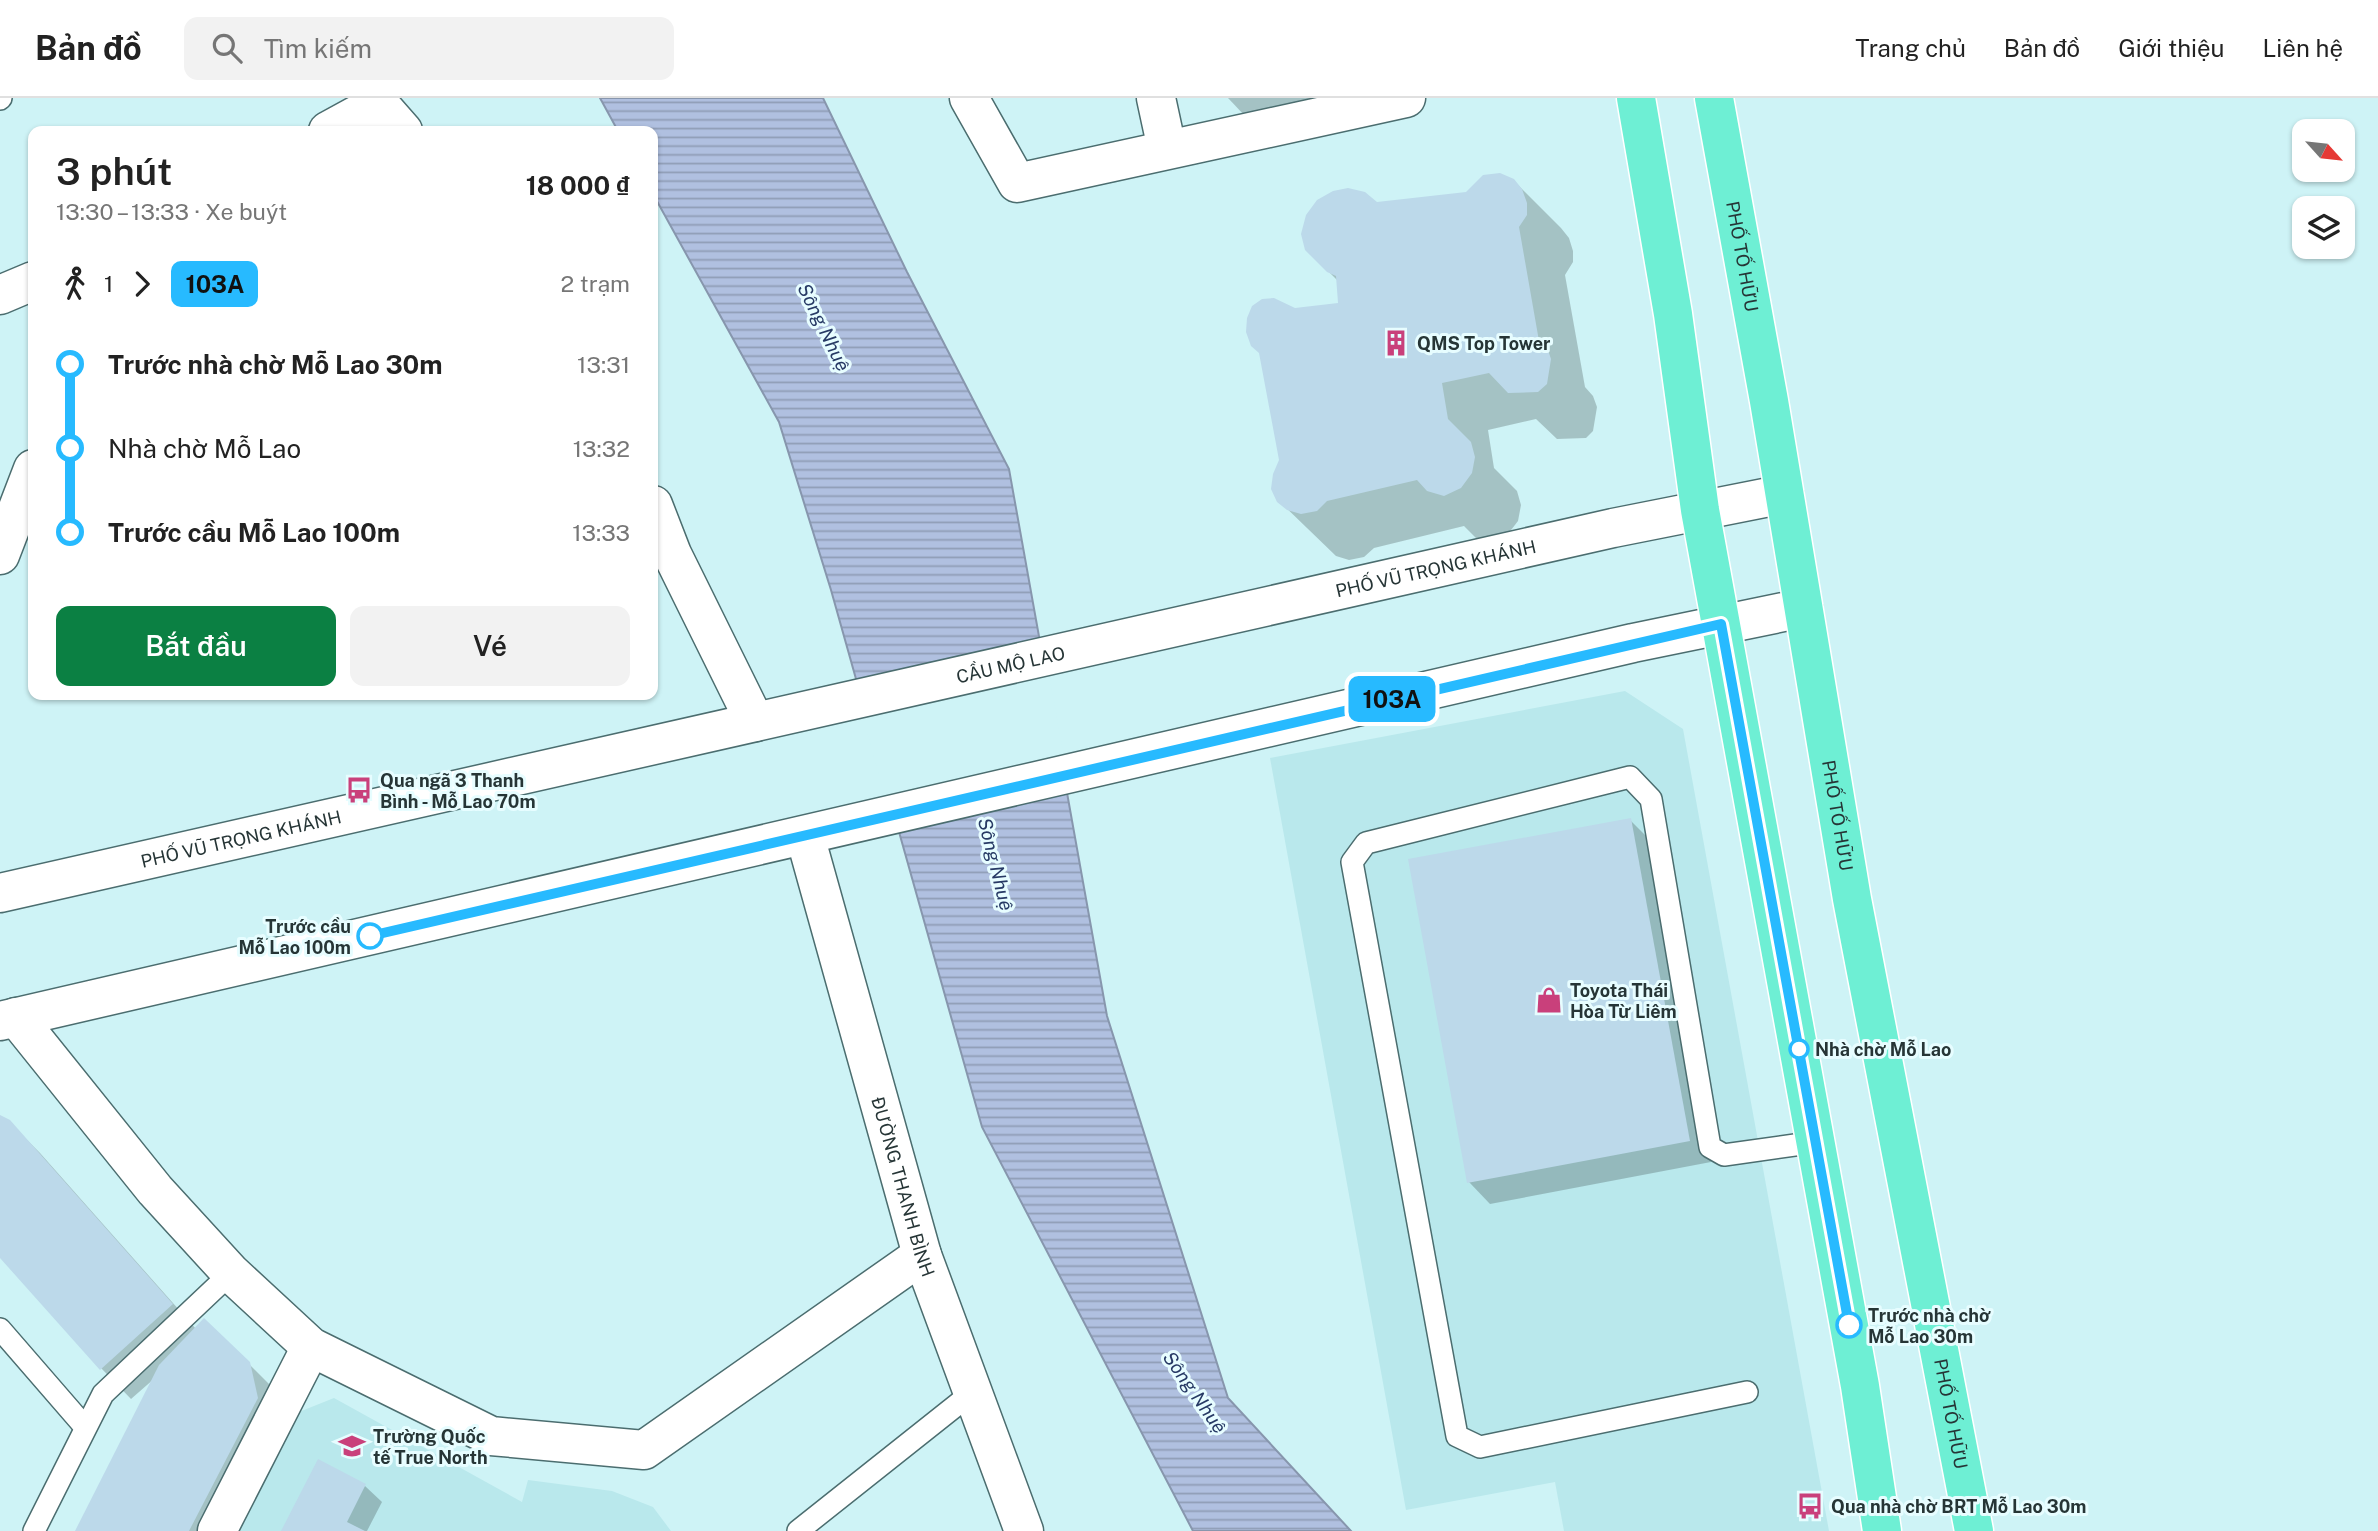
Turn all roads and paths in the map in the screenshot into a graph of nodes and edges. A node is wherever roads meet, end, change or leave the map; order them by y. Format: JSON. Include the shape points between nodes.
{"nodes":[{"id":1,"x":969,"y":98,"type":"edge"},
{"id":2,"x":1156,"y":98,"type":"edge"},
{"id":3,"x":1406,"y":98,"type":"edge"},
{"id":4,"x":1636,"y":98,"type":"edge"},
{"id":5,"x":1714,"y":98,"type":"edge"},
{"id":6,"x":376,"y":100,"type":"edge"},
{"id":7,"x":336,"y":126,"type":"edge"},
{"id":8,"x":399,"y":126,"type":"edge"},
{"id":9,"x":1167,"y":149,"type":"junction"},
{"id":10,"x":28,"y":283,"type":"edge"},
{"id":11,"x":0,"y":295,"type":"edge"},
{"id":12,"x":28,"y":482,"type":"edge"},
{"id":13,"x":1784,"y":494,"type":"junction"},
{"id":14,"x":1700,"y":510,"type":"junction"},
{"id":15,"x":658,"y":518,"type":"edge"},
{"id":16,"x":0,"y":555,"type":"edge"},
{"id":17,"x":1803,"y":608,"type":"junction"},
{"id":18,"x":1721,"y":624,"type":"junction"},
{"id":19,"x":1170,"y":629,"type":"joint"},
{"id":20,"x":850,"y":701,"type":"joint"},
{"id":21,"x":755,"y":722,"type":"junction"},
{"id":22,"x":805,"y":836,"type":"junction"},
{"id":23,"x":0,"y":892,"type":"edge"},
{"id":24,"x":8,"y":1019,"type":"edge"},
{"id":25,"x":1816,"y":1142,"type":"junction"},
{"id":26,"x":922,"y":1255,"type":"junction"},
{"id":27,"x":231,"y":1273,"type":"junction"},
{"id":28,"x":0,"y":1329,"type":"edge"},
{"id":29,"x":311,"y":1347,"type":"junction"},
{"id":30,"x":973,"y":1392,"type":"junction"},
{"id":31,"x":1746,"y":1392,"type":"dead end"},
{"id":32,"x":85,"y":1427,"type":"junction"},
{"id":33,"x":34,"y":1531,"type":"edge"},
{"id":34,"x":217,"y":1531,"type":"edge"},
{"id":35,"x":798,"y":1531,"type":"edge"},
{"id":36,"x":1024,"y":1531,"type":"edge"},
{"id":37,"x":1882,"y":1531,"type":"edge"},
{"id":38,"x":1974,"y":1531,"type":"edge"}],
"edges":[{"from":1,"to":9,"type":"main road","via":[[1017,183]]},
{"from":2,"to":9,"type":"main road"},
{"from":3,"to":9,"type":"main road"},
{"from":4,"to":14,"type":"main road"},
{"from":5,"to":13,"type":"main road","name":"PHỐ TỐ HỮU"},
{"from":6,"to":7,"type":"main road"},
{"from":6,"to":8,"type":"main road"},
{"from":10,"to":11,"type":"main road"},
{"from":12,"to":16,"type":"main road"},
{"from":13,"to":14,"type":"main road","name":"PHỐ VŨ TRỌNG KHÁNH"},
{"from":13,"to":17,"type":"main road","name":"PHỐ TỐ HỮU"},
{"from":14,"to":18,"type":"main road"},
{"from":14,"to":19,"type":"main road","name":"PHỐ VŨ TRỌNG KHÁNH"},
{"from":15,"to":21,"type":"main road"},
{"from":17,"to":18,"type":"main road"},
{"from":17,"to":38,"type":"main road","name":"PHỐ TỐ HỮU","via":[[1852,899]]},
{"from":18,"to":22,"type":"main road"},
{"from":18,"to":25,"type":"main road"},
{"from":19,"to":20,"type":"main road","name":"CẦU MỘ LAO"},
{"from":20,"to":21,"type":"main road","name":"PHỐ VŨ TRỌNG KHÁNH"},
{"from":21,"to":23,"type":"main road","name":"PHỐ VŨ TRỌNG KHÁNH"},
{"from":22,"to":24,"type":"main road"},
{"from":22,"to":26,"type":"main road","name":"ĐƯỜNG THANH BÌNH"},
{"from":24,"to":27,"type":"main road"},
{"from":25,"to":31,"type":"lane","via":[[1724,1155],[1710,1147],[1651,799],[1630,777],[1366,843],[1352,862],[1457,1436],[1480,1447]]},
{"from":25,"to":37,"type":"main road"},
{"from":26,"to":29,"type":"main road","via":[[644,1450],[491,1436]]},
{"from":26,"to":30,"type":"main road","name":"ĐƯỜNG THANH BÌNH"},
{"from":27,"to":29,"type":"main road"},
{"from":27,"to":32,"type":"lane","via":[[103,1394]]},
{"from":28,"to":32,"type":"lane"},
{"from":29,"to":34,"type":"main road"},
{"from":30,"to":35,"type":"lane"},
{"from":30,"to":36,"type":"main road","name":"ĐƯỜNG THANH BÌNH"},
{"from":32,"to":33,"type":"lane"}]}
